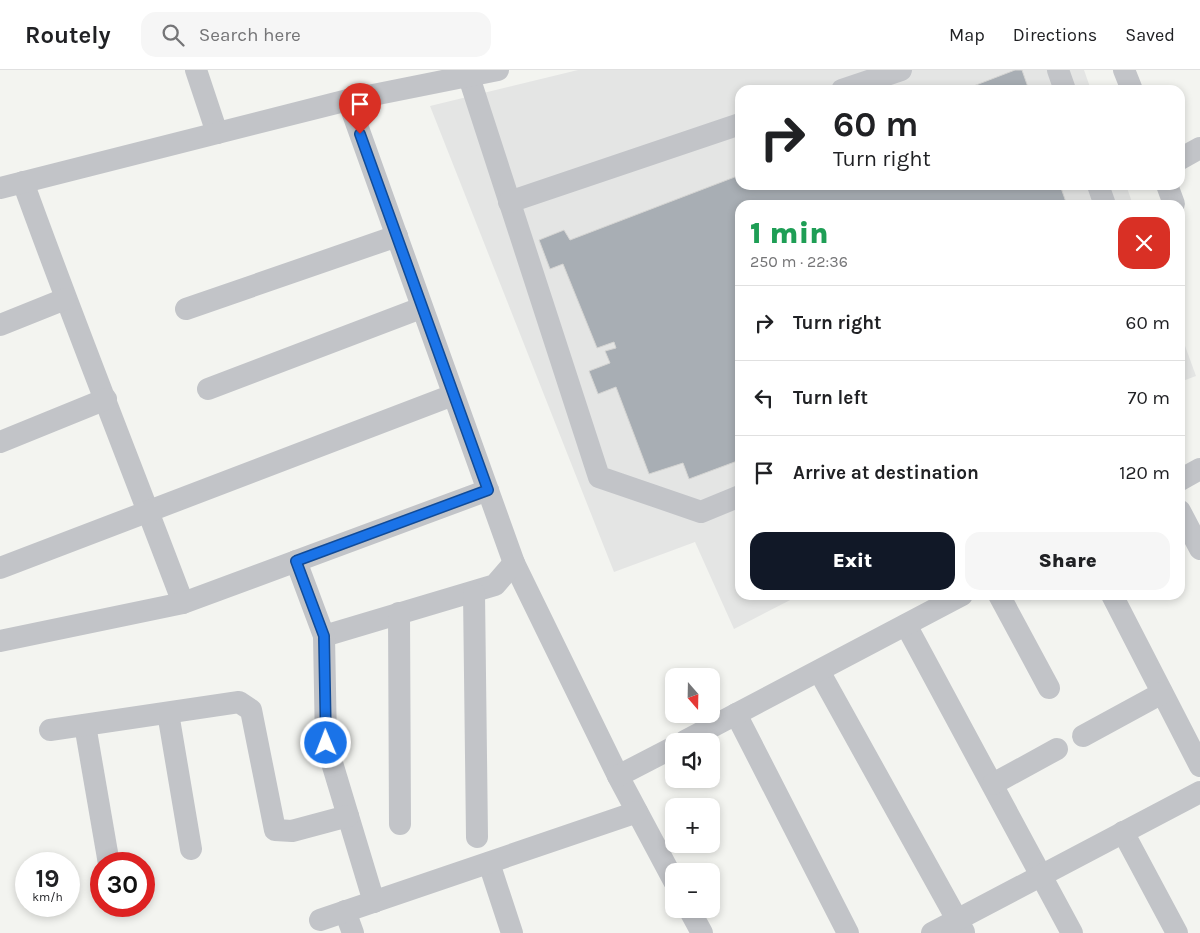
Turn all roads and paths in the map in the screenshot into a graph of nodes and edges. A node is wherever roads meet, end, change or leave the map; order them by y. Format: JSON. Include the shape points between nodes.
{"nodes":[{"id":1,"x":196,"y":70,"type":"edge"},
{"id":2,"x":498,"y":70,"type":"edge"},
{"id":3,"x":901,"y":70,"type":"edge"},
{"id":4,"x":1058,"y":70,"type":"edge"},
{"id":5,"x":1124,"y":70,"type":"edge"},
{"id":6,"x":469,"y":77,"type":"junction"},
{"id":7,"x":857,"y":85,"type":"edge"},
{"id":8,"x":1063,"y":85,"type":"edge"},
{"id":9,"x":1130,"y":85,"type":"edge"},
{"id":10,"x":348,"y":100,"type":"junction"},
{"id":11,"x":735,"y":126,"type":"edge"},
{"id":12,"x":217,"y":133,"type":"junction"},
{"id":13,"x":1200,"y":148,"type":"edge"},
{"id":14,"x":1185,"y":156,"type":"edge"},
{"id":15,"x":23,"y":182,"type":"junction"},
{"id":16,"x":0,"y":188,"type":"edge"},
{"id":17,"x":509,"y":202,"type":"junction"},
{"id":18,"x":397,"y":236,"type":"junction"},
{"id":19,"x":65,"y":299,"type":"junction"},
{"id":20,"x":421,"y":308,"type":"junction"},
{"id":21,"x":186,"y":309,"type":"dead end"},
{"id":22,"x":0,"y":325,"type":"edge"},
{"id":23,"x":208,"y":389,"type":"dead end"},
{"id":24,"x":452,"y":395,"type":"junction"},
{"id":25,"x":106,"y":399,"type":"junction"},
{"id":26,"x":0,"y":442,"type":"edge"},
{"id":27,"x":1200,"y":469,"type":"edge"},
{"id":28,"x":1185,"y":477,"type":"edge"},
{"id":29,"x":488,"y":490,"type":"junction"},
{"id":30,"x":735,"y":498,"type":"edge"},
{"id":31,"x":148,"y":512,"type":"junction"},
{"id":32,"x":1185,"y":520,"type":"edge"},
{"id":33,"x":1200,"y":549,"type":"edge"},
{"id":34,"x":296,"y":561,"type":"junction"},
{"id":35,"x":514,"y":563,"type":"junction"},
{"id":36,"x":0,"y":568,"type":"edge"},
{"id":37,"x":474,"y":593,"type":"junction"},
{"id":38,"x":952,"y":600,"type":"edge"},
{"id":39,"x":1002,"y":600,"type":"edge"},
{"id":40,"x":1115,"y":600,"type":"edge"},
{"id":41,"x":183,"y":603,"type":"junction"},
{"id":42,"x":399,"y":613,"type":"junction"},
{"id":43,"x":906,"y":624,"type":"junction"},
{"id":44,"x":324,"y":636,"type":"junction"},
{"id":45,"x":0,"y":641,"type":"edge"},
{"id":46,"x":819,"y":671,"type":"junction"},
{"id":47,"x":1050,"y":688,"type":"dead end"},
{"id":48,"x":1162,"y":693,"type":"junction"},
{"id":49,"x":168,"y":713,"type":"junction"},
{"id":50,"x":736,"y":714,"type":"junction"},
{"id":51,"x":85,"y":725,"type":"junction"},
{"id":52,"x":50,"y":730,"type":"dead end"},
{"id":53,"x":700,"y":733,"type":"edge"},
{"id":54,"x":1084,"y":736,"type":"dead end"},
{"id":55,"x":1057,"y":750,"type":"dead end"},
{"id":56,"x":665,"y":752,"type":"edge"},
{"id":57,"x":1200,"y":766,"type":"edge"},
{"id":58,"x":618,"y":776,"type":"junction"},
{"id":59,"x":992,"y":784,"type":"junction"},
{"id":60,"x":1200,"y":792,"type":"edge"},
{"id":61,"x":637,"y":812,"type":"junction"},
{"id":62,"x":348,"y":816,"type":"junction"},
{"id":63,"x":400,"y":824,"type":"dead end"},
{"id":64,"x":1123,"y":832,"type":"junction"},
{"id":65,"x":477,"y":837,"type":"dead end"},
{"id":66,"x":191,"y":849,"type":"dead end"},
{"id":67,"x":107,"y":852,"type":"edge"},
{"id":68,"x":489,"y":863,"type":"junction"},
{"id":69,"x":665,"y":864,"type":"edge"},
{"id":70,"x":1042,"y":875,"type":"junction"},
{"id":71,"x":374,"y":902,"type":"junction"},
{"id":72,"x":346,"y":911,"type":"junction"},
{"id":73,"x":694,"y":918,"type":"edge"},
{"id":74,"x":320,"y":920,"type":"dead end"},
{"id":75,"x":961,"y":926,"type":"edge"},
{"id":76,"x":353,"y":933,"type":"edge"},
{"id":77,"x":512,"y":933,"type":"edge"},
{"id":78,"x":702,"y":933,"type":"edge"},
{"id":79,"x":848,"y":933,"type":"edge"},
{"id":80,"x":932,"y":933,"type":"edge"},
{"id":81,"x":1072,"y":933,"type":"edge"},
{"id":82,"x":1177,"y":933,"type":"edge"}],
"edges":[{"from":1,"to":12,"type":"street"},
{"from":2,"to":6,"type":"street"},
{"from":3,"to":7,"type":"street"},
{"from":4,"to":8,"type":"street"},
{"from":5,"to":9,"type":"street"},
{"from":6,"to":10,"type":"street"},
{"from":6,"to":17,"type":"street"},
{"from":10,"to":12,"type":"street"},
{"from":10,"to":18,"type":"street"},
{"from":11,"to":17,"type":"street"},
{"from":12,"to":15,"type":"street"},
{"from":13,"to":14,"type":"street"},
{"from":15,"to":16,"type":"street"},
{"from":15,"to":19,"type":"street"},
{"from":17,"to":30,"type":"street","via":[[599,476],[701,512]]},
{"from":18,"to":20,"type":"street"},
{"from":18,"to":21,"type":"street"},
{"from":19,"to":22,"type":"street"},
{"from":19,"to":25,"type":"street"},
{"from":20,"to":23,"type":"street"},
{"from":20,"to":24,"type":"street"},
{"from":24,"to":29,"type":"street"},
{"from":24,"to":31,"type":"street"},
{"from":25,"to":26,"type":"street"},
{"from":25,"to":31,"type":"street"},
{"from":27,"to":28,"type":"street"},
{"from":29,"to":34,"type":"street"},
{"from":29,"to":35,"type":"street"},
{"from":31,"to":36,"type":"street"},
{"from":31,"to":41,"type":"street"},
{"from":32,"to":33,"type":"street"},
{"from":34,"to":41,"type":"street"},
{"from":34,"to":44,"type":"street"},
{"from":35,"to":37,"type":"street","via":[[495,585]]},
{"from":35,"to":58,"type":"street"},
{"from":37,"to":42,"type":"street"},
{"from":37,"to":65,"type":"street"},
{"from":38,"to":43,"type":"street"},
{"from":39,"to":47,"type":"street"},
{"from":40,"to":48,"type":"street"},
{"from":41,"to":45,"type":"street"},
{"from":42,"to":44,"type":"street"},
{"from":42,"to":63,"type":"street"},
{"from":43,"to":46,"type":"street"},
{"from":43,"to":59,"type":"street"},
{"from":44,"to":62,"type":"street","via":[[326,743]]},
{"from":46,"to":50,"type":"street"},
{"from":46,"to":75,"type":"street"},
{"from":48,"to":54,"type":"street"},
{"from":48,"to":57,"type":"street"},
{"from":49,"to":51,"type":"street"},
{"from":49,"to":62,"type":"street","via":[[239,702],[251,710],[276,830],[292,831]]},
{"from":49,"to":66,"type":"street"},
{"from":50,"to":53,"type":"street"},
{"from":50,"to":79,"type":"street"},
{"from":51,"to":52,"type":"street"},
{"from":51,"to":67,"type":"street"},
{"from":55,"to":59,"type":"street"},
{"from":56,"to":58,"type":"street"},
{"from":58,"to":61,"type":"street"},
{"from":59,"to":70,"type":"street"},
{"from":60,"to":64,"type":"street"},
{"from":61,"to":68,"type":"street"},
{"from":61,"to":69,"type":"street"},
{"from":62,"to":71,"type":"street"},
{"from":64,"to":70,"type":"street"},
{"from":64,"to":82,"type":"street"},
{"from":68,"to":71,"type":"street"},
{"from":68,"to":77,"type":"street"},
{"from":70,"to":75,"type":"street"},
{"from":70,"to":81,"type":"street"},
{"from":71,"to":72,"type":"street"},
{"from":72,"to":74,"type":"street"},
{"from":72,"to":76,"type":"street"},
{"from":73,"to":78,"type":"street"},
{"from":75,"to":80,"type":"street"}]}
